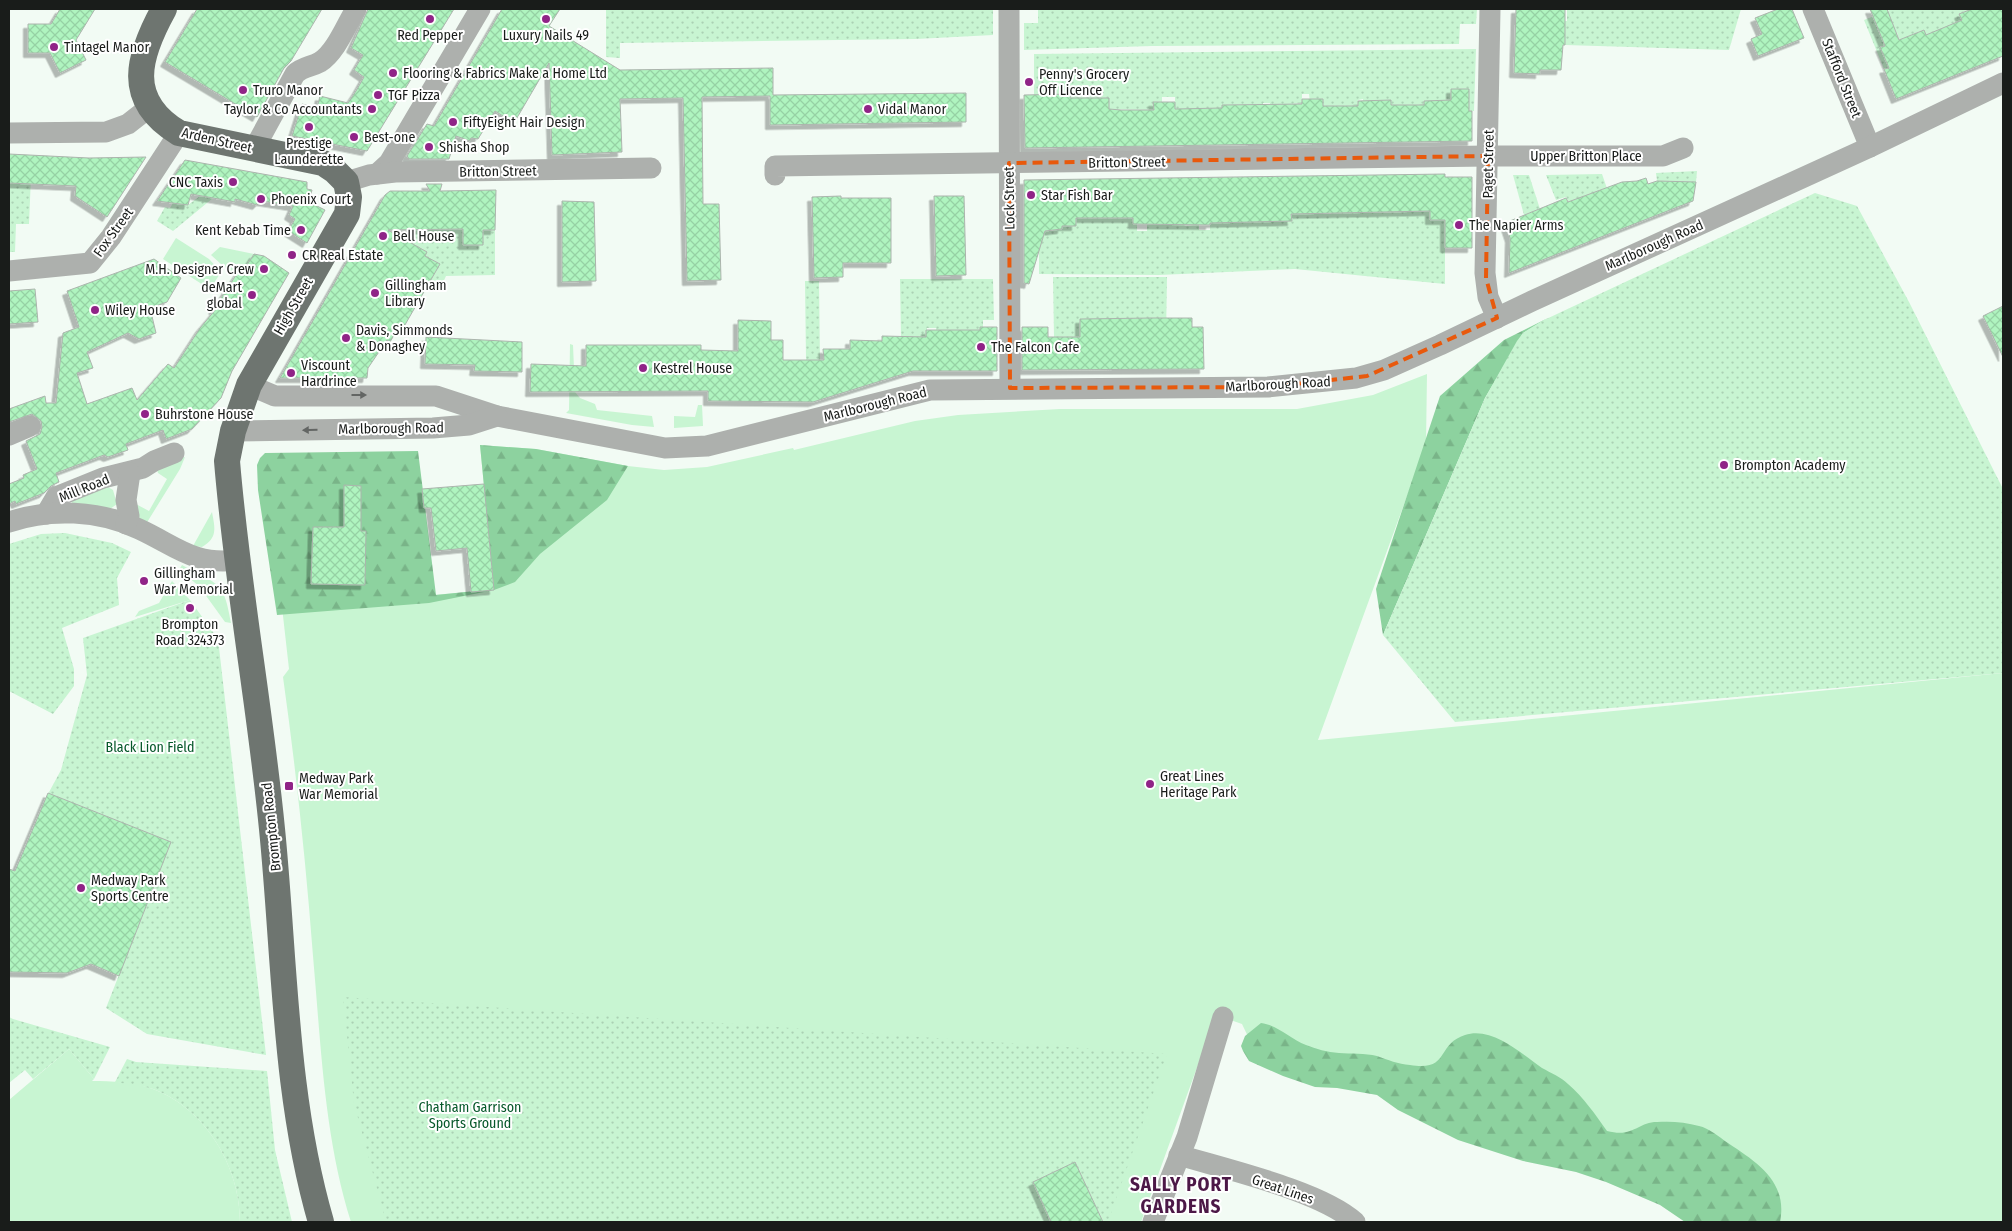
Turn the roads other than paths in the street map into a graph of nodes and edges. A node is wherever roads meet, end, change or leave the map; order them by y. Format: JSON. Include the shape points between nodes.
{"nodes":[{"id":1,"x":164,"y":9,"type":"edge"},
{"id":2,"x":356,"y":9,"type":"edge"},
{"id":3,"x":480,"y":9,"type":"edge"},
{"id":4,"x":1009,"y":9,"type":"edge"},
{"id":5,"x":1490,"y":9,"type":"edge"},
{"id":6,"x":1813,"y":9,"type":"edge"},
{"id":7,"x":2003,"y":83,"type":"edge"},
{"id":8,"x":151,"y":106,"type":"junction"},
{"id":9,"x":9,"y":133,"type":"edge"},
{"id":10,"x":179,"y":133,"type":"junction"},
{"id":11,"x":1683,"y":148,"type":"dead end"},
{"id":12,"x":1870,"y":148,"type":"junction"},
{"id":13,"x":254,"y":149,"type":"junction"},
{"id":14,"x":1488,"y":156,"type":"junction"},
{"id":15,"x":1009,"y":163,"type":"junction"},
{"id":16,"x":651,"y":168,"type":"dead end"},
{"id":17,"x":376,"y":174,"type":"junction"},
{"id":18,"x":775,"y":176,"type":"dead end"},
{"id":19,"x":346,"y":182,"type":"junction"},
{"id":20,"x":9,"y":271,"type":"edge"},
{"id":21,"x":1497,"y":318,"type":"junction"},
{"id":22,"x":250,"y":385,"type":"junction"},
{"id":23,"x":1010,"y":388,"type":"junction"},
{"id":24,"x":285,"y":396,"type":"junction"},
{"id":25,"x":497,"y":416,"type":"junction"},
{"id":26,"x":30,"y":426,"type":"dead end"},
{"id":27,"x":282,"y":430,"type":"junction"},
{"id":28,"x":233,"y":431,"type":"junction"},
{"id":29,"x":9,"y":435,"type":"edge"},
{"id":30,"x":174,"y":453,"type":"dead end"},
{"id":31,"x":130,"y":473,"type":"junction"},
{"id":32,"x":46,"y":514,"type":"junction"},
{"id":33,"x":9,"y":522,"type":"edge"},
{"id":34,"x":126,"y":524,"type":"junction"},
{"id":35,"x":238,"y":560,"type":"junction"},
{"id":36,"x":1223,"y":1017,"type":"dead end"},
{"id":37,"x":1183,"y":1146,"type":"junction"},
{"id":38,"x":321,"y":1222,"type":"edge"},
{"id":39,"x":1153,"y":1222,"type":"edge"},
{"id":40,"x":1355,"y":1222,"type":"edge"}],
"edges":[{"from":1,"to":8,"type":"main road","via":[[145,46],[141,67],[143,88]]},
{"from":2,"to":13,"type":"street","via":[[329,54],[295,74]]},
{"from":3,"to":17,"type":"street","via":[[389,163]]},
{"from":4,"to":15,"type":"street","name":"Lock Street"},
{"from":5,"to":14,"type":"street","name":"Paget Street"},
{"from":6,"to":12,"type":"street","name":"Stafford Street"},
{"from":7,"to":12,"type":"street","name":"Marlborough Road"},
{"from":8,"to":9,"type":"street","via":[[128,124],[106,132]]},
{"from":8,"to":10,"type":"main road","name":"Arden Street","via":[[159,119]]},
{"from":10,"to":13,"type":"main road","name":"Arden Street"},
{"from":10,"to":20,"type":"street","name":"Fox Street","via":[[111,237],[90,263]]},
{"from":11,"to":14,"type":"street","name":"Upper Britton Place","via":[[1663,156]]},
{"from":12,"to":21,"type":"street","name":"Marlborough Road"},
{"from":13,"to":19,"type":"main road","name":"Arden Street","via":[[323,163]]},
{"from":14,"to":15,"type":"street","name":"Britton Street"},
{"from":14,"to":21,"type":"street","name":"Paget Street","via":[[1485,273],[1490,302]]},
{"from":15,"to":18,"type":"street","name":"Britton Street","via":[[775,166]]},
{"from":15,"to":23,"type":"street","name":"Lock Street"},
{"from":16,"to":17,"type":"street","name":"Britton Street"},
{"from":17,"to":19,"type":"street","name":"Britton Street"},
{"from":19,"to":22,"type":"main road","name":"High Street","via":[[349,197],[347,214]]},
{"from":21,"to":23,"type":"street","name":"Marlborough Road","via":[[1398,365],[1356,378],[1268,387]]},
{"from":22,"to":24,"type":"street","name":"Marlborough Road","via":[[275,396]]},
{"from":22,"to":28,"type":"main road","name":"High Street"},
{"from":23,"to":25,"type":"street","name":"Marlborough Road","via":[[930,390],[708,446],[664,448]]},
{"from":24,"to":25,"type":"street","name":"Marlborough Road","one_way":true,"via":[[430,395]]},
{"from":24,"to":27,"type":"street"},
{"from":25,"to":27,"type":"street","name":"Marlborough Road","one_way":true,"via":[[469,425],[433,428]]},
{"from":26,"to":29,"type":"street"},
{"from":27,"to":28,"type":"street","name":"Marlborough Road"},
{"from":28,"to":35,"type":"main road","name":"Brompton Road","via":[[227,461]]},
{"from":30,"to":31,"type":"street","name":"Mill Road"},
{"from":31,"to":32,"type":"street","name":"Mill Road","via":[[103,478],[56,496]]},
{"from":31,"to":34,"type":"street","name":"Mill Road"},
{"from":32,"to":33,"type":"street","name":"Mill Road"},
{"from":32,"to":34,"type":"street","name":"Mill Road","via":[[85,514]]},
{"from":34,"to":35,"type":"street","name":"Mill Road","via":[[202,561]]},
{"from":35,"to":38,"type":"main road","name":"Brompton Road","via":[[272,828],[299,1124]]},
{"from":36,"to":37,"type":"street"},
{"from":37,"to":39,"type":"street"},
{"from":37,"to":40,"type":"street","name":"Great Lines","via":[[1300,1192],[1346,1214]]}]}
